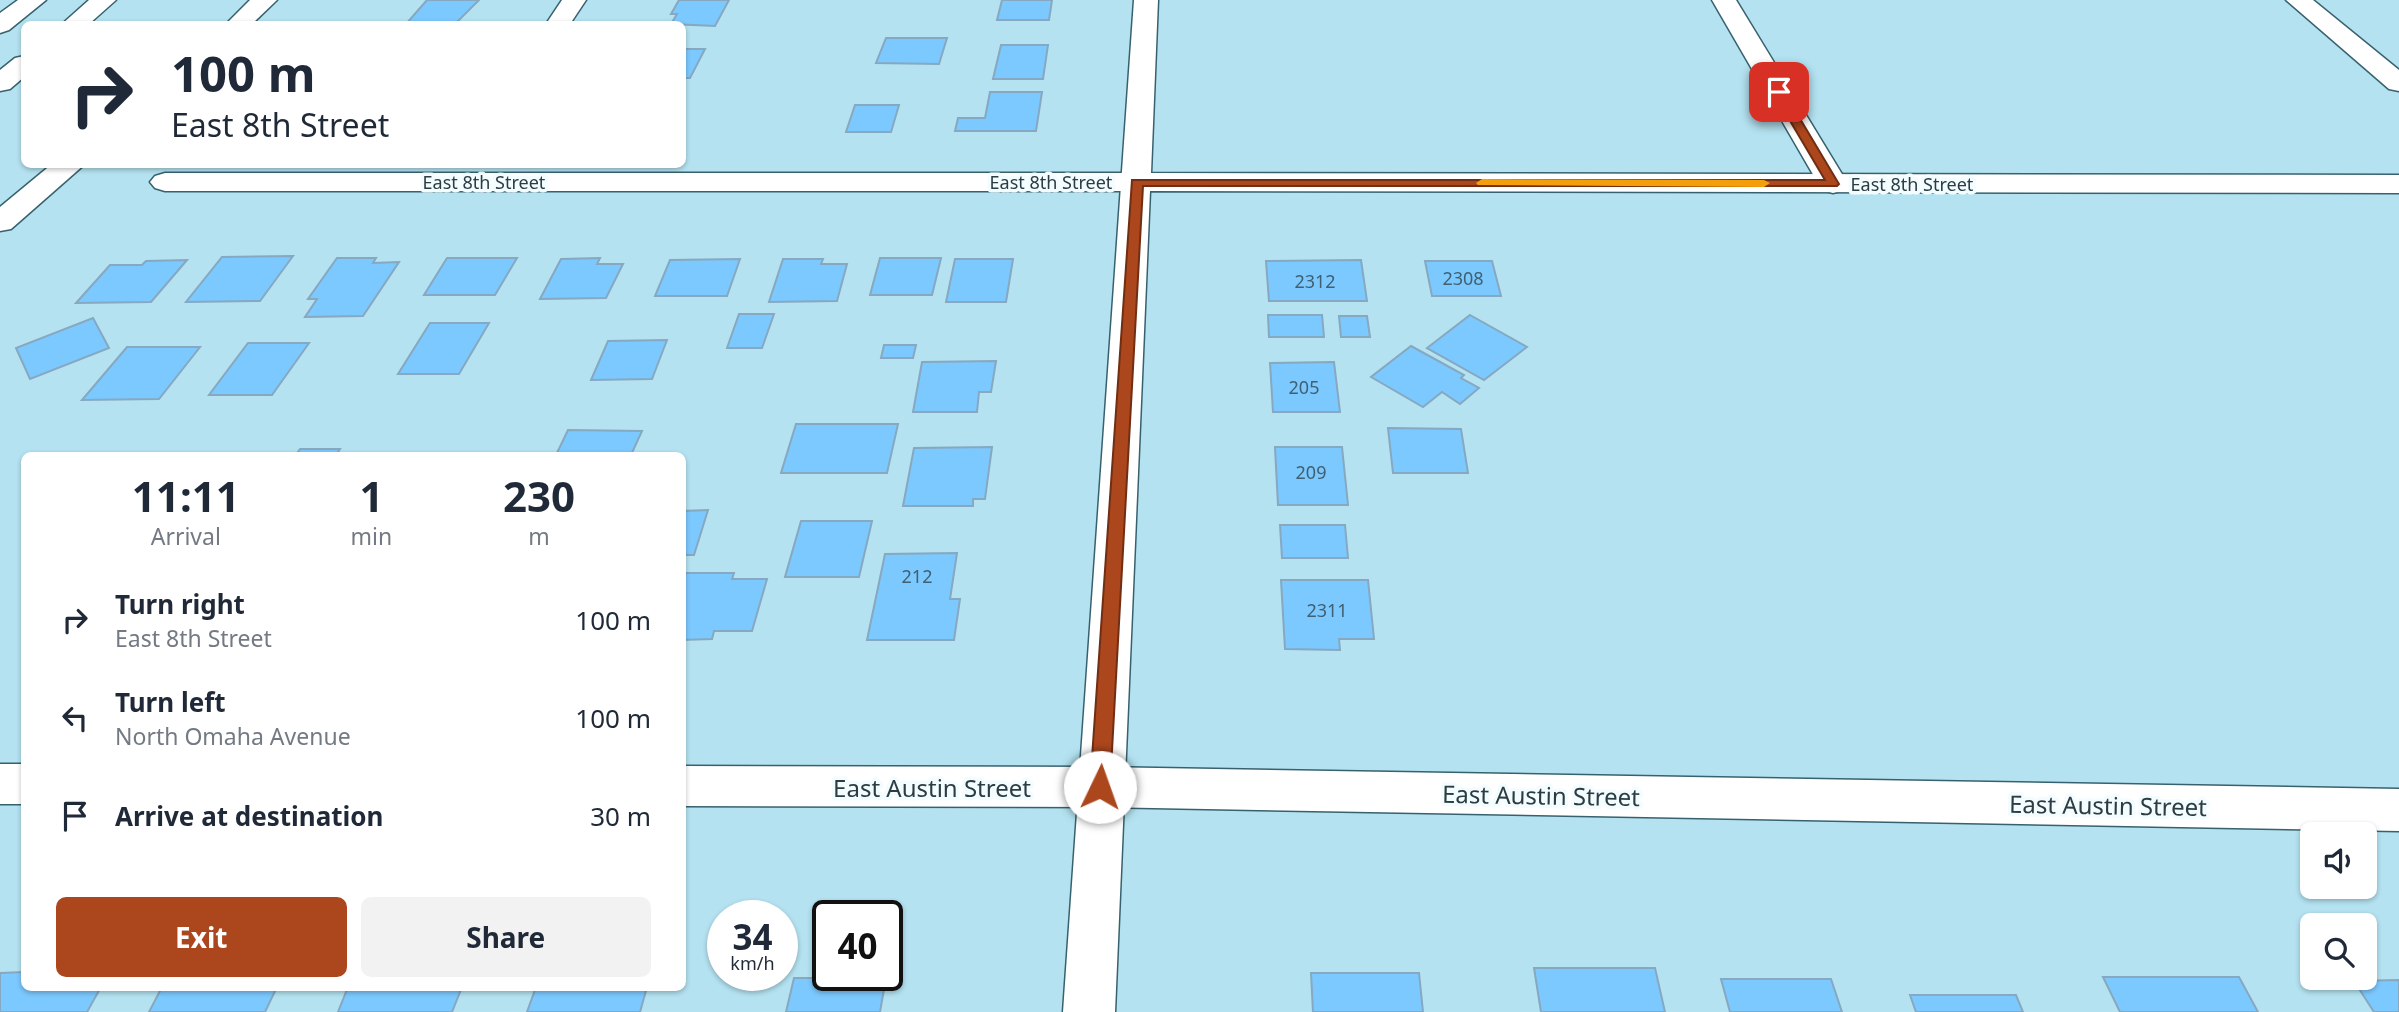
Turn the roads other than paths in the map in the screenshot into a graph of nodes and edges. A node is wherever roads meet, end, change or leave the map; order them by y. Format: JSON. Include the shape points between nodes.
{"nodes":[{"id":1,"x":34,"y":0,"type":"edge"},
{"id":2,"x":104,"y":0,"type":"edge"},
{"id":3,"x":265,"y":0,"type":"edge"},
{"id":4,"x":574,"y":0,"type":"edge"},
{"id":5,"x":1146,"y":0,"type":"edge"},
{"id":6,"x":1724,"y":0,"type":"edge"},
{"id":7,"x":2298,"y":0,"type":"edge"},
{"id":8,"x":78,"y":21,"type":"edge"},
{"id":9,"x":240,"y":21,"type":"edge"},
{"id":10,"x":560,"y":21,"type":"edge"},
{"id":11,"x":0,"y":25,"type":"edge"},
{"id":12,"x":21,"y":66,"type":"edge"},
{"id":13,"x":0,"y":83,"type":"edge"},
{"id":14,"x":2399,"y":83,"type":"edge"},
{"id":15,"x":66,"y":168,"type":"edge"},
{"id":16,"x":457,"y":173,"type":"edge"},
{"id":17,"x":165,"y":182,"type":"dead end"},
{"id":18,"x":1137,"y":182,"type":"junction"},
{"id":19,"x":1833,"y":184,"type":"junction"},
{"id":20,"x":2399,"y":184,"type":"edge"},
{"id":21,"x":0,"y":222,"type":"edge"},
{"id":22,"x":0,"y":784,"type":"edge"},
{"id":23,"x":21,"y":784,"type":"edge"},
{"id":24,"x":686,"y":786,"type":"edge"},
{"id":25,"x":1100,"y":787,"type":"junction"},
{"id":26,"x":2399,"y":810,"type":"edge"},
{"id":27,"x":1089,"y":1012,"type":"edge"}],
"edges":[{"from":1,"to":11,"type":"main road"},
{"from":2,"to":8,"type":"main road"},
{"from":3,"to":9,"type":"main road"},
{"from":4,"to":10,"type":"main road"},
{"from":5,"to":18,"type":"main road"},
{"from":6,"to":19,"type":"main road"},
{"from":7,"to":14,"type":"main road"},
{"from":12,"to":13,"type":"main road"},
{"from":15,"to":21,"type":"main road"},
{"from":16,"to":17,"type":"main road","name":"East 8th Street"},
{"from":16,"to":18,"type":"main road","name":"East 8th Street"},
{"from":18,"to":19,"type":"main road","name":"East 8th Street"},
{"from":18,"to":25,"type":"main road"},
{"from":19,"to":20,"type":"main road","name":"East 8th Street"},
{"from":22,"to":23,"type":"main road"},
{"from":24,"to":25,"type":"main road","name":"East Austin Street"},
{"from":25,"to":26,"type":"main road","name":"East Austin Street"},
{"from":25,"to":27,"type":"main road"}]}
